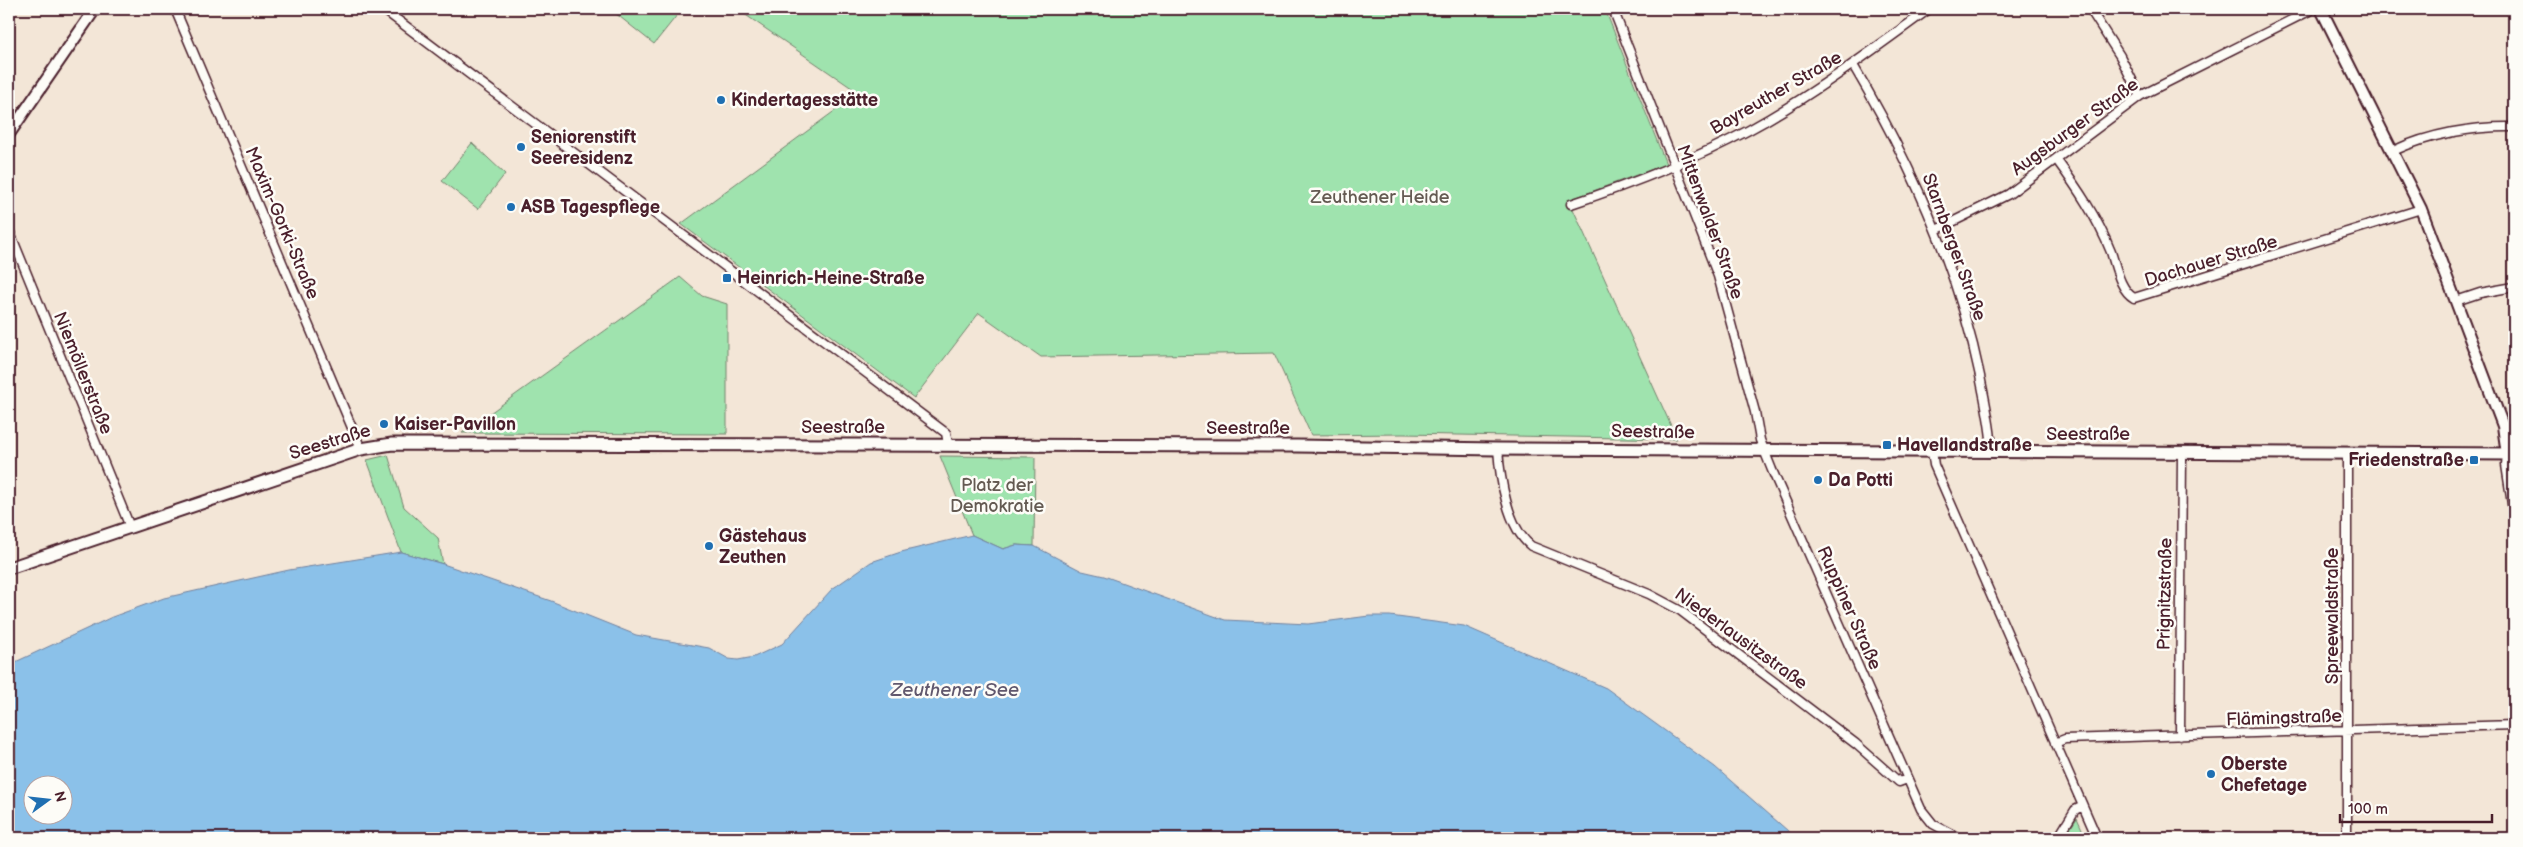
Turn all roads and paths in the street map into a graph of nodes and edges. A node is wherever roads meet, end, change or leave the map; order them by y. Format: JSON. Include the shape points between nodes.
{"nodes":[{"id":1,"x":95,"y":9,"type":"edge"},
{"id":2,"x":175,"y":9,"type":"edge"},
{"id":3,"x":383,"y":9,"type":"edge"},
{"id":4,"x":1613,"y":9,"type":"edge"},
{"id":5,"x":1929,"y":9,"type":"edge"},
{"id":6,"x":2090,"y":9,"type":"edge"},
{"id":7,"x":2313,"y":9,"type":"edge"},
{"id":8,"x":2321,"y":9,"type":"edge"},
{"id":9,"x":1853,"y":65,"type":"junction"},
{"id":10,"x":2140,"y":96,"type":"junction"},
{"id":11,"x":2514,"y":127,"type":"edge"},
{"id":12,"x":9,"y":134,"type":"edge"},
{"id":13,"x":2393,"y":152,"type":"junction"},
{"id":14,"x":2056,"y":160,"type":"junction"},
{"id":15,"x":1674,"y":165,"type":"junction"},
{"id":16,"x":1571,"y":204,"type":"dead end"},
{"id":17,"x":2421,"y":209,"type":"junction"},
{"id":18,"x":9,"y":230,"type":"edge"},
{"id":19,"x":1936,"y":230,"type":"junction"},
{"id":20,"x":2514,"y":286,"type":"edge"},
{"id":21,"x":2456,"y":301,"type":"junction"},
{"id":22,"x":948,"y":444,"type":"junction"},
{"id":23,"x":361,"y":448,"type":"junction"},
{"id":24,"x":1498,"y":449,"type":"junction"},
{"id":25,"x":1764,"y":450,"type":"junction"},
{"id":26,"x":1932,"y":451,"type":"junction"},
{"id":27,"x":1992,"y":451,"type":"junction"},
{"id":28,"x":2182,"y":452,"type":"junction"},
{"id":29,"x":2347,"y":453,"type":"junction"},
{"id":30,"x":2511,"y":454,"type":"edge"},
{"id":31,"x":2514,"y":517,"type":"edge"},
{"id":32,"x":130,"y":527,"type":"junction"},
{"id":33,"x":9,"y":568,"type":"edge"},
{"id":34,"x":2514,"y":726,"type":"edge"},
{"id":35,"x":2348,"y":731,"type":"junction"},
{"id":36,"x":2180,"y":736,"type":"junction"},
{"id":37,"x":2055,"y":743,"type":"junction"},
{"id":38,"x":1907,"y":778,"type":"junction"},
{"id":39,"x":2083,"y":806,"type":"junction"},
{"id":40,"x":1959,"y":838,"type":"edge"},
{"id":41,"x":2058,"y":838,"type":"edge"},
{"id":42,"x":2097,"y":838,"type":"edge"},
{"id":43,"x":2347,"y":838,"type":"edge"}],
"edges":[{"from":1,"to":12,"type":"street"},
{"from":2,"to":23,"type":"street","name":"Maxim-Gorki-Straße"},
{"from":3,"to":22,"type":"street","via":[[946,434]]},
{"from":4,"to":15,"type":"street","name":"Mittenwalder Straße"},
{"from":5,"to":9,"type":"street","name":"Bayreuther Straße"},
{"from":6,"to":10,"type":"street","via":[[2120,56]]},
{"from":7,"to":10,"type":"street","name":"Augsburger Straße"},
{"from":8,"to":13,"type":"street"},
{"from":9,"to":15,"type":"street","name":"Bayreuther Straße","via":[[1753,127]]},
{"from":9,"to":19,"type":"street","name":"Starnberger Straße","via":[[1900,150]]},
{"from":10,"to":14,"type":"street","name":"Augsburger Straße"},
{"from":11,"to":13,"type":"street","via":[[2456,132],[2406,145]]},
{"from":13,"to":17,"type":"street"},
{"from":14,"to":17,"type":"street","name":"Dachauer Straße","via":[[2089,205],[2124,288],[2134,298]]},
{"from":14,"to":19,"type":"street","name":"Augsburger Straße","via":[[2009,194]]},
{"from":15,"to":16,"type":"street","name":"Bayreuther Straße"},
{"from":15,"to":25,"type":"street","name":"Mittenwalder Straße","via":[[1718,276]]},
{"from":17,"to":21,"type":"street"},
{"from":18,"to":32,"type":"street","name":"Niemöllerstraße"},
{"from":19,"to":27,"type":"street","name":"Starnberger Straße","via":[[1965,314]]},
{"from":20,"to":21,"type":"street"},
{"from":21,"to":30,"type":"street"},
{"from":22,"to":23,"type":"main road","name":"Seestraße","via":[[411,443]]},
{"from":22,"to":24,"type":"main road","name":"Seestraße"},
{"from":23,"to":32,"type":"main road","name":"Seestraße"},
{"from":24,"to":25,"type":"main road","name":"Seestraße"},
{"from":24,"to":38,"type":"street","name":"Niederlausitzstraße","via":[[1503,487],[1520,538],[1531,546],[1655,596],[1681,611],[1856,744],[1899,782]]},
{"from":25,"to":26,"type":"main road","name":"Seestraße"},
{"from":25,"to":38,"type":"street","name":"Ruppiner Straße"},
{"from":26,"to":27,"type":"main road","name":"Seestraße"},
{"from":26,"to":37,"type":"street","via":[[1938,474]]},
{"from":27,"to":28,"type":"main road","name":"Seestraße"},
{"from":28,"to":29,"type":"main road","name":"Seestraße"},
{"from":28,"to":36,"type":"street","name":"Prignitzstraße"},
{"from":29,"to":30,"type":"main road","name":"Seestraße"},
{"from":29,"to":35,"type":"street","name":"Spreewaldstraße"},
{"from":30,"to":31,"type":"street","via":[[2506,464]]},
{"from":32,"to":33,"type":"main road","name":"Seestraße"},
{"from":34,"to":35,"type":"street","name":"Flämingstraße"},
{"from":35,"to":36,"type":"street","name":"Flämingstraße"},
{"from":35,"to":43,"type":"street","name":"Spreewaldstraße"},
{"from":36,"to":37,"type":"street","name":"Flämingstraße"},
{"from":37,"to":39,"type":"street"},
{"from":38,"to":40,"type":"street","via":[[1924,814],[1934,824]]},
{"from":39,"to":41,"type":"street","via":[[2075,810]]},
{"from":39,"to":42,"type":"street"}]}
